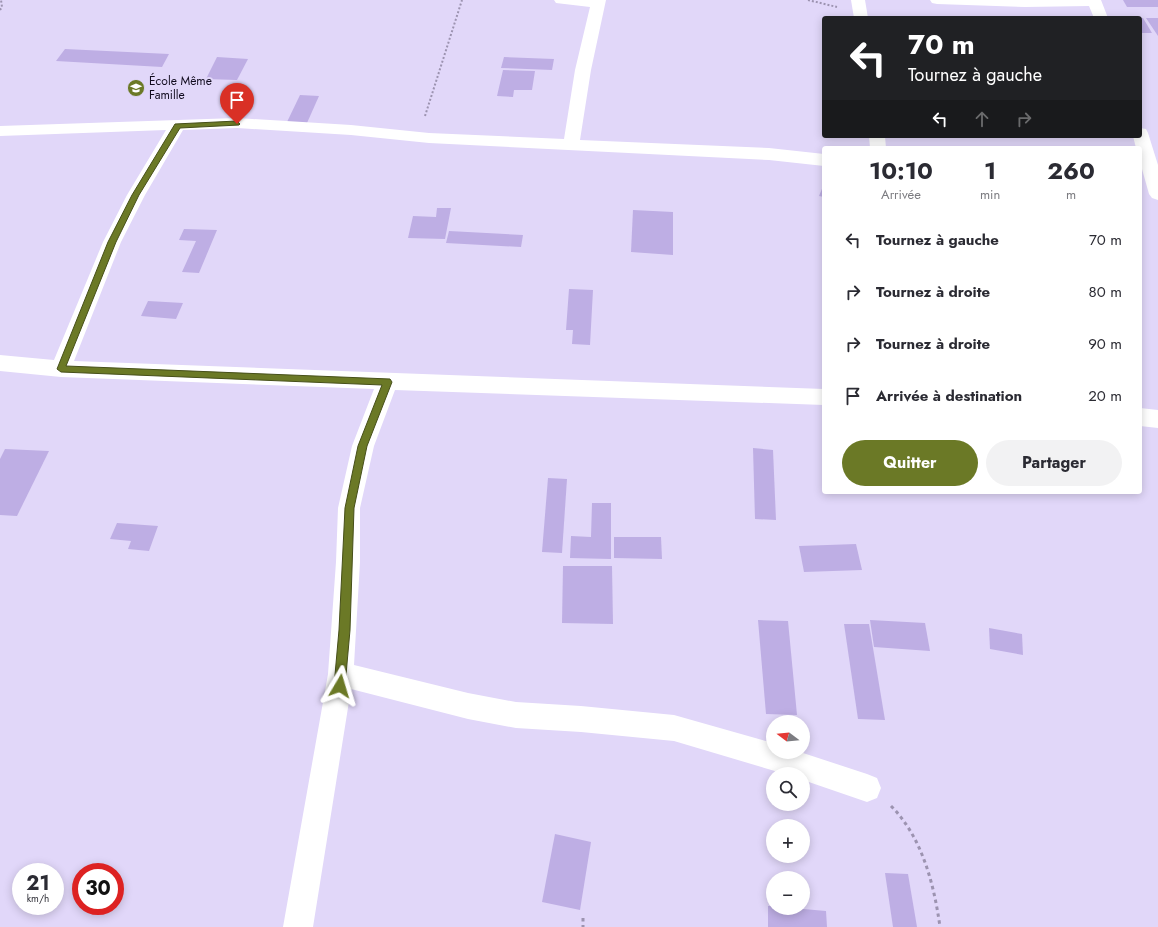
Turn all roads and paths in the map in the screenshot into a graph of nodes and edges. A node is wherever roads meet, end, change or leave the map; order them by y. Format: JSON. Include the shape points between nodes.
{"nodes":[{"id":1,"x":0,"y":0,"type":"edge"},
{"id":2,"x":462,"y":0,"type":"edge"},
{"id":3,"x":561,"y":0,"type":"edge"},
{"id":4,"x":858,"y":0,"type":"edge"},
{"id":5,"x":937,"y":0,"type":"edge"},
{"id":6,"x":599,"y":2,"type":"edge"},
{"id":7,"x":0,"y":10,"type":"edge"},
{"id":8,"x":861,"y":16,"type":"edge"},
{"id":9,"x":1100,"y":16,"type":"edge"},
{"id":10,"x":178,"y":126,"type":"junction"},
{"id":11,"x":0,"y":131,"type":"edge"},
{"id":12,"x":411,"y":136,"type":"junction"},
{"id":13,"x":1141,"y":138,"type":"edge"},
{"id":14,"x":571,"y":144,"type":"junction"},
{"id":15,"x":822,"y":160,"type":"edge"},
{"id":16,"x":1158,"y":194,"type":"edge"},
{"id":17,"x":0,"y":363,"type":"edge"},
{"id":18,"x":61,"y":369,"type":"junction"},
{"id":19,"x":387,"y":382,"type":"junction"},
{"id":20,"x":822,"y":397,"type":"edge"},
{"id":21,"x":1142,"y":417,"type":"edge"},
{"id":22,"x":1158,"y":419,"type":"edge"},
{"id":23,"x":341,"y":674,"type":"junction"},
{"id":24,"x":867,"y":788,"type":"joint"},
{"id":25,"x":583,"y":918,"type":"dead end"},
{"id":26,"x":298,"y":927,"type":"edge"},
{"id":27,"x":583,"y":927,"type":"edge"},
{"id":28,"x":940,"y":927,"type":"edge"}],
"edges":[{"from":1,"to":7,"type":"path"},
{"from":2,"to":12,"type":"path","via":[[427,113]]},
{"from":3,"to":6,"type":"street"},
{"from":4,"to":8,"type":"street"},
{"from":5,"to":9,"type":"street","via":[[1095,2]]},
{"from":6,"to":14,"type":"street","via":[[583,70]]},
{"from":10,"to":11,"type":"street"},
{"from":10,"to":12,"type":"street","via":[[283,125]]},
{"from":10,"to":18,"type":"street","via":[[136,195],[112,242]]},
{"from":12,"to":14,"type":"street"},
{"from":13,"to":16,"type":"street"},
{"from":14,"to":15,"type":"street","via":[[769,154]]},
{"from":17,"to":18,"type":"street"},
{"from":18,"to":19,"type":"street"},
{"from":19,"to":20,"type":"street"},
{"from":19,"to":23,"type":"street","via":[[363,446],[349,508]]},
{"from":21,"to":22,"type":"street"},
{"from":23,"to":24,"type":"street","via":[[468,706],[516,715],[581,718],[674,728],[747,748]]},
{"from":23,"to":26,"type":"street"},
{"from":24,"to":28,"type":"path","via":[[896,810],[907,825],[931,881]]},
{"from":25,"to":27,"type":"path"}]}
